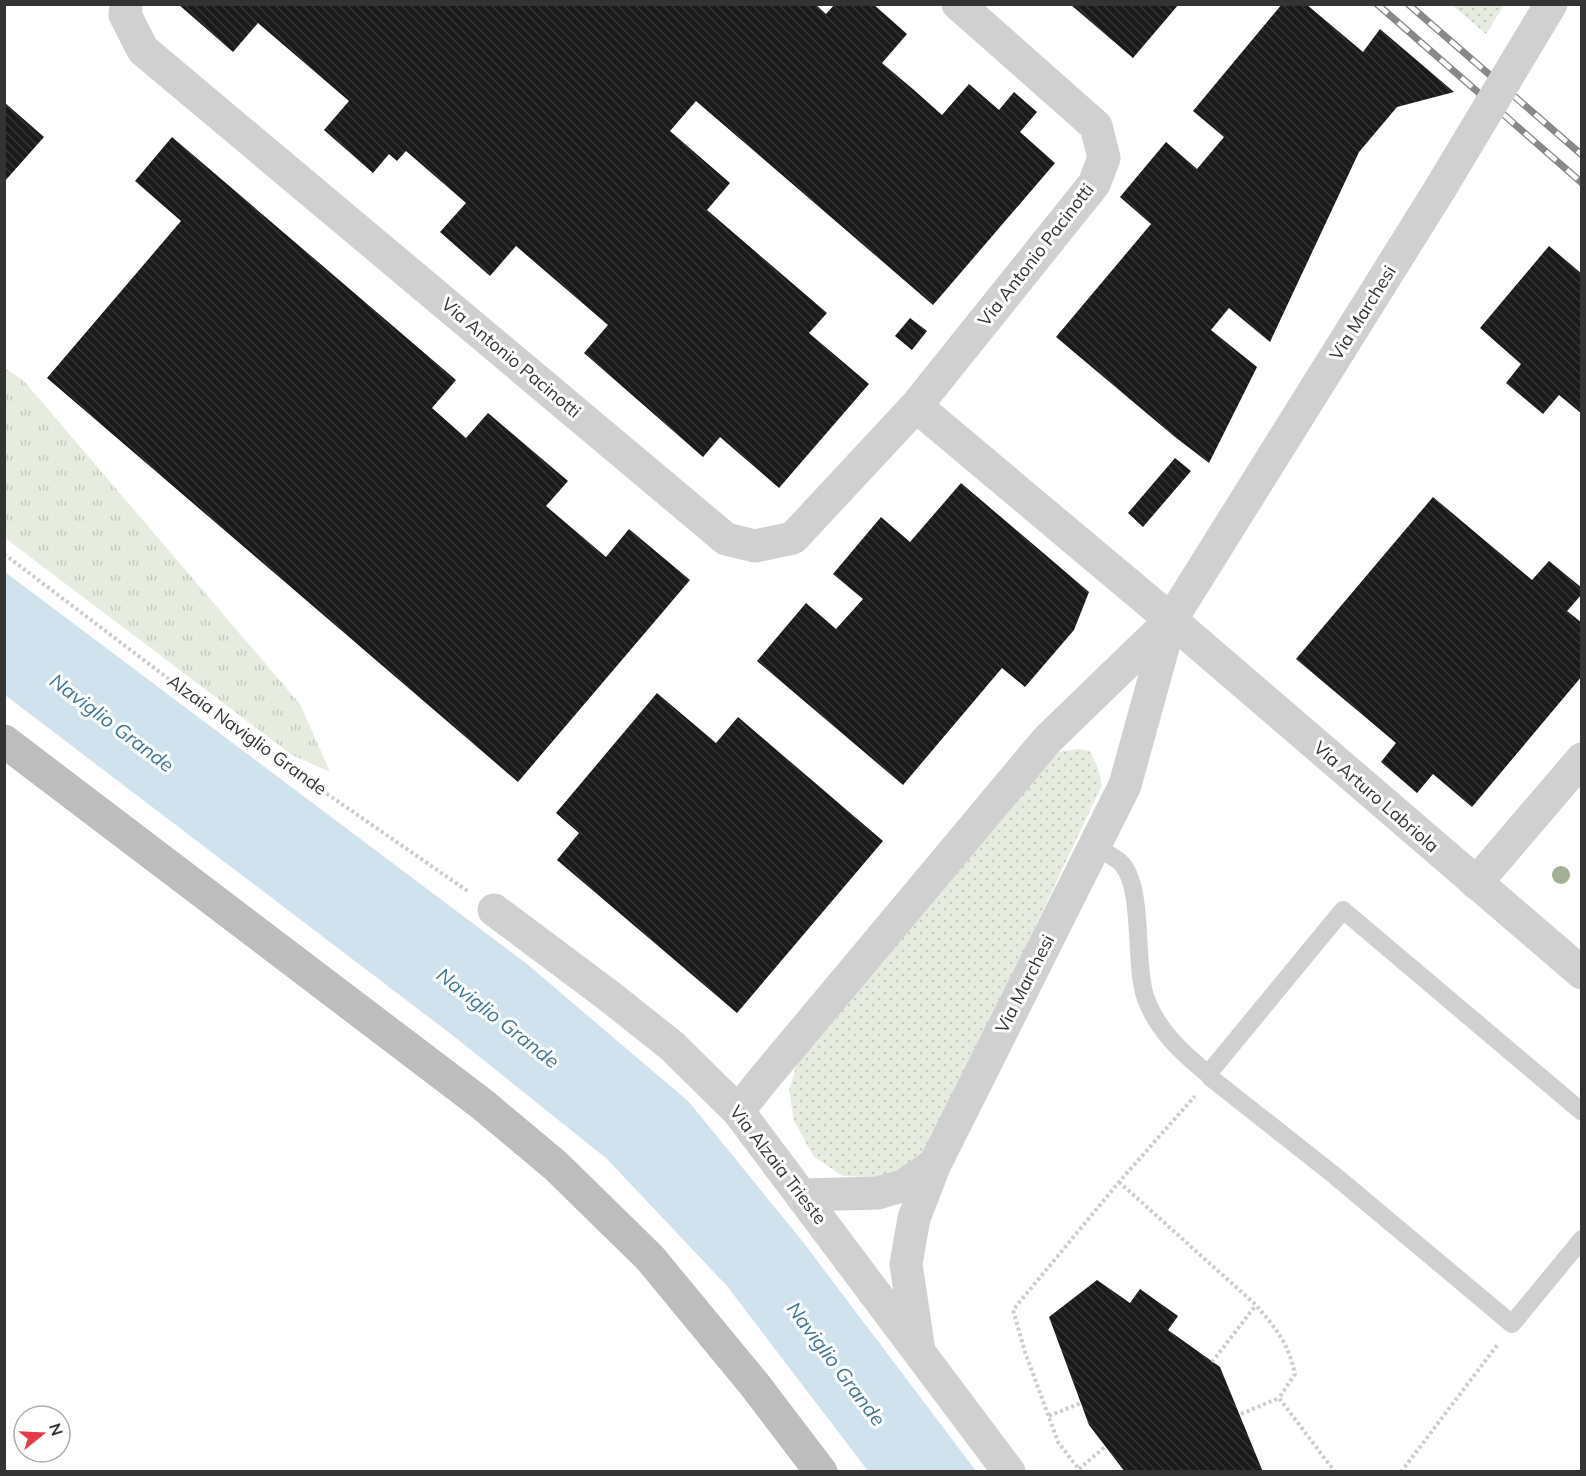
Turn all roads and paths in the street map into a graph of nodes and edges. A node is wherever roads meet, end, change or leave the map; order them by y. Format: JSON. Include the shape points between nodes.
{"nodes":[{"id":1,"x":126,"y":4,"type":"edge"},
{"id":2,"x":958,"y":4,"type":"edge"},
{"id":3,"x":1551,"y":4,"type":"edge"},
{"id":4,"x":916,"y":406,"type":"junction"},
{"id":5,"x":4,"y":554,"type":"edge"},
{"id":6,"x":1171,"y":620,"type":"junction"},
{"id":7,"x":4,"y":741,"type":"edge"},
{"id":8,"x":1581,"y":759,"type":"edge"},
{"id":9,"x":1095,"y":847,"type":"junction"},
{"id":10,"x":1476,"y":884,"type":"junction"},
{"id":11,"x":494,"y":910,"type":"joint"},
{"id":12,"x":1581,"y":973,"type":"edge"},
{"id":13,"x":1210,"y":1076,"type":"junction"},
{"id":14,"x":738,"y":1111,"type":"junction"},
{"id":15,"x":1581,"y":1112,"type":"edge"},
{"id":16,"x":935,"y":1164,"type":"junction"},
{"id":17,"x":1119,"y":1182,"type":"junction"},
{"id":18,"x":802,"y":1195,"type":"junction"},
{"id":19,"x":1581,"y":1239,"type":"edge"},
{"id":20,"x":1256,"y":1305,"type":"junction"},
{"id":21,"x":1512,"y":1324,"type":"junction"},
{"id":22,"x":919,"y":1351,"type":"junction"},
{"id":23,"x":1212,"y":1362,"type":"dead end"},
{"id":24,"x":1279,"y":1398,"type":"junction"},
{"id":25,"x":1081,"y":1403,"type":"dead end"},
{"id":26,"x":1241,"y":1414,"type":"dead end"},
{"id":27,"x":1049,"y":1416,"type":"junction"},
{"id":28,"x":1106,"y":1446,"type":"dead end"},
{"id":29,"x":1080,"y":1470,"type":"edge"},
{"id":30,"x":821,"y":1472,"type":"edge"},
{"id":31,"x":1009,"y":1472,"type":"edge"},
{"id":32,"x":1335,"y":1472,"type":"edge"},
{"id":33,"x":1401,"y":1472,"type":"edge"}],
"edges":[{"from":1,"to":4,"type":"street","name":"Via Antonio Pacinotti","via":[[124,15],[143,50],[726,539],[756,546],[793,538]]},
{"from":2,"to":4,"type":"street","name":"Via Antonio Pacinotti","via":[[1096,126],[1104,158],[1094,184]]},
{"from":3,"to":6,"type":"street","name":"Via Marchesi","bridge":true},
{"from":4,"to":6,"type":"street"},
{"from":5,"to":11,"type":"path","name":"Alzaia Naviglio Grande","via":[[252,742]]},
{"from":6,"to":9,"type":"street","name":"Via Marchesi","via":[[1125,785]]},
{"from":6,"to":10,"type":"street","name":"Via Arturo Labriola"},
{"from":6,"to":14,"type":"street","name":"Via Marchesi","via":[[1047,740]]},
{"from":7,"to":30,"type":"main road","via":[[472,1096],[556,1166],[650,1258]]},
{"from":8,"to":10,"type":"street"},
{"from":9,"to":13,"type":"lane","via":[[1122,864],[1131,883],[1143,987],[1159,1024],[1183,1053]]},
{"from":9,"to":16,"type":"street","name":"Via Marchesi"},
{"from":10,"to":12,"type":"street","name":"Via Arturo Labriola"},
{"from":11,"to":14,"type":"street","name":"Via Alzaia Trieste","via":[[672,1046]]},
{"from":13,"to":15,"type":"lane","via":[[1343,910]]},
{"from":13,"to":17,"type":"path"},
{"from":13,"to":21,"type":"lane"},
{"from":14,"to":18,"type":"street","name":"Via Alzaia Trieste"},
{"from":16,"to":18,"type":"street","via":[[905,1185],[878,1193]]},
{"from":16,"to":22,"type":"street","name":"Via Marchesi","via":[[914,1218],[906,1264]]},
{"from":17,"to":20,"type":"path"},
{"from":17,"to":27,"type":"path","via":[[1013,1310]]},
{"from":18,"to":22,"type":"street","name":"Via Alzaia Trieste"},
{"from":19,"to":21,"type":"lane"},
{"from":20,"to":23,"type":"path"},
{"from":20,"to":24,"type":"path","via":[[1276,1328],[1290,1354],[1295,1374]]},
{"from":21,"to":33,"type":"path"},
{"from":22,"to":31,"type":"street","name":"Via Alzaia Trieste"},
{"from":24,"to":26,"type":"path"},
{"from":24,"to":32,"type":"path"},
{"from":25,"to":27,"type":"path"},
{"from":27,"to":29,"type":"path","via":[[1058,1442]]},
{"from":28,"to":29,"type":"path"}]}
